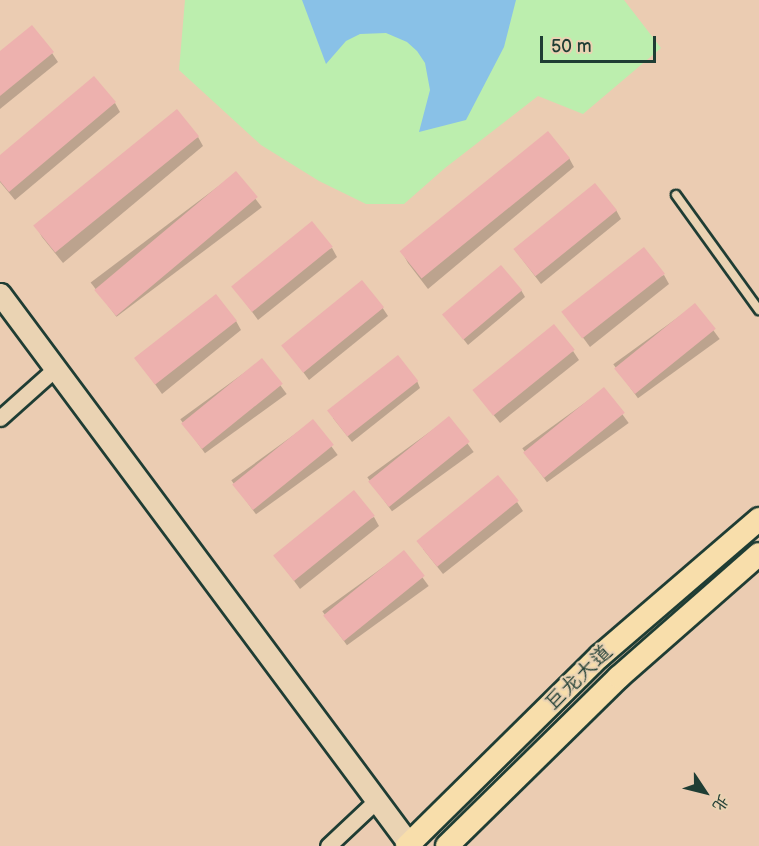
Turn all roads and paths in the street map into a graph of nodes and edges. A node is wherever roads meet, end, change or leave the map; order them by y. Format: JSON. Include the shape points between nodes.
{"nodes":[{"id":1,"x":676,"y":195,"type":"dead end"},
{"id":2,"x":0,"y":294,"type":"edge"},
{"id":3,"x":759,"y":310,"type":"edge"},
{"id":4,"x":56,"y":368,"type":"junction"},
{"id":5,"x":0,"y":418,"type":"edge"},
{"id":6,"x":759,"y":519,"type":"edge"},
{"id":7,"x":759,"y":554,"type":"edge"},
{"id":8,"x":376,"y":801,"type":"junction"},
{"id":9,"x":408,"y":845,"type":"edge"},
{"id":10,"x":328,"y":846,"type":"edge"},
{"id":11,"x":447,"y":846,"type":"edge"}],
"edges":[{"from":1,"to":3,"type":"lane"},
{"from":2,"to":4,"type":"street"},
{"from":4,"to":5,"type":"street"},
{"from":4,"to":8,"type":"street"},
{"from":6,"to":9,"type":"main road","name":"巨龙大道","via":[[600,656]]},
{"from":7,"to":11,"type":"main road","name":"巨龙大道","via":[[619,676]]},
{"from":8,"to":9,"type":"street"},
{"from":8,"to":10,"type":"street"}]}
